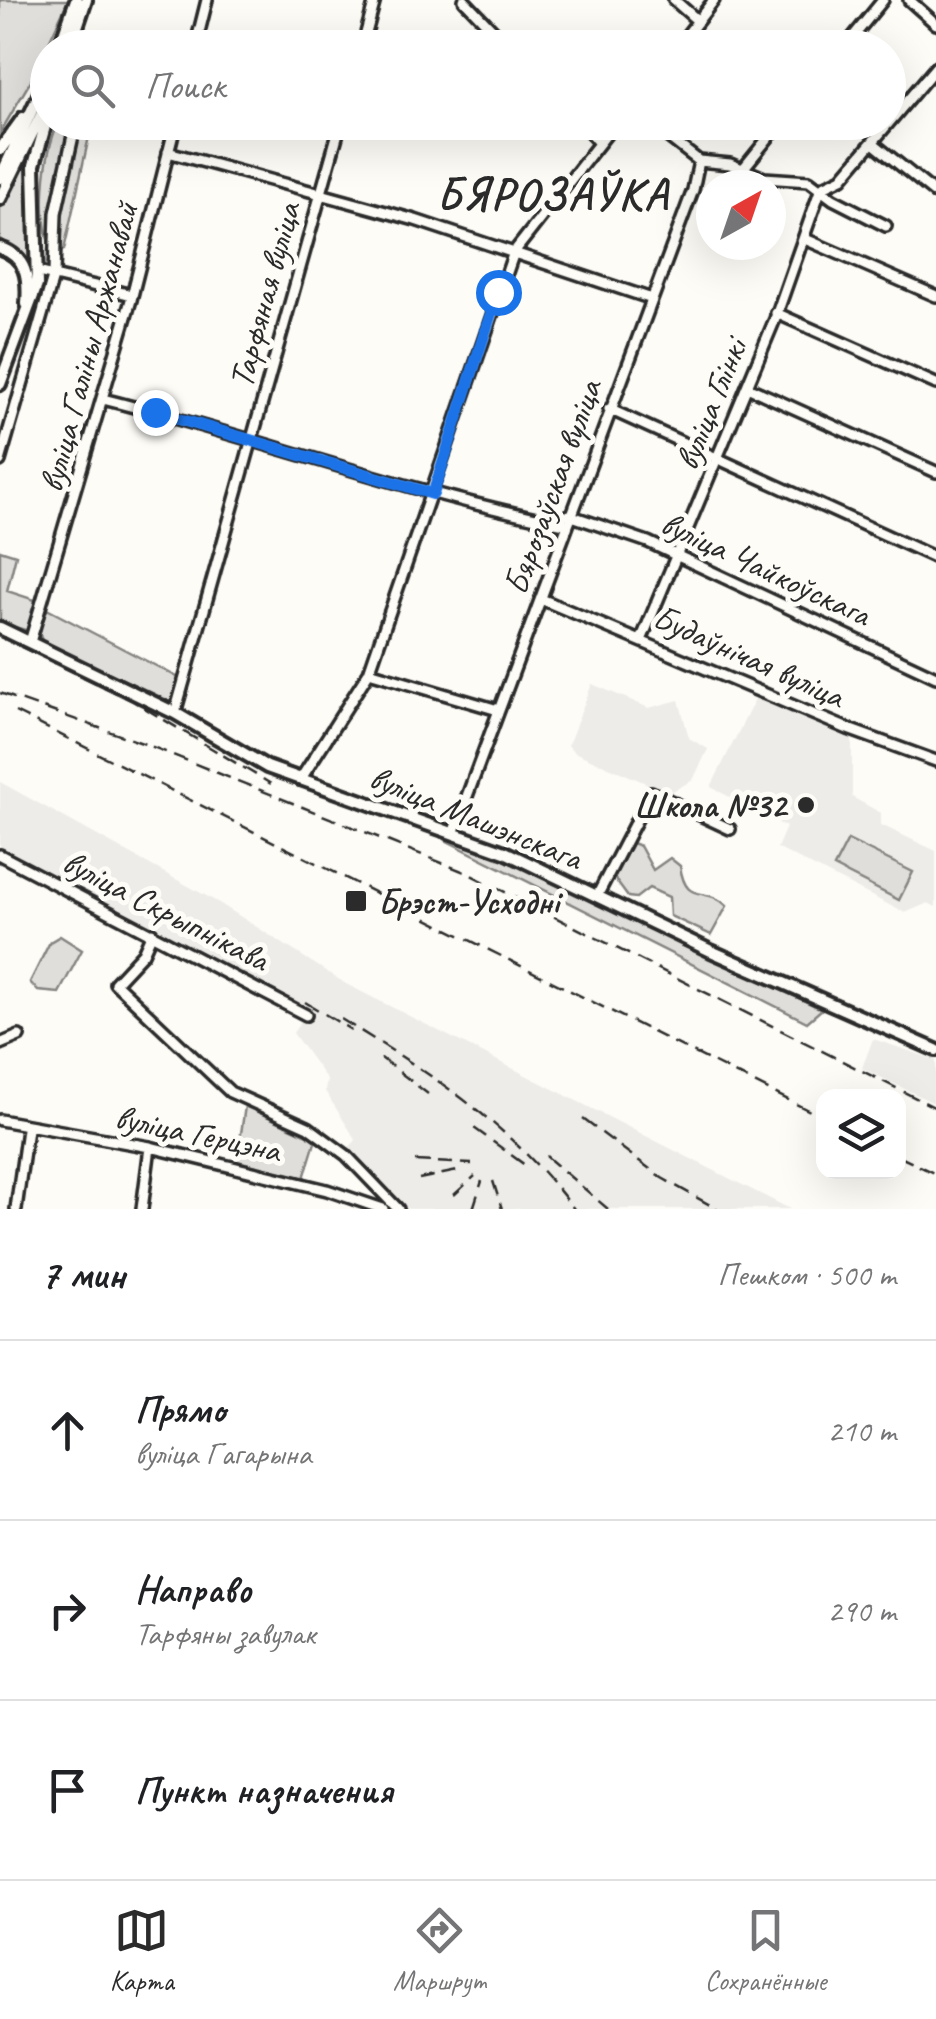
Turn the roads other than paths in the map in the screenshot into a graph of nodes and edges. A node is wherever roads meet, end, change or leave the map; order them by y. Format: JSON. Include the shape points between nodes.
{"nodes":[{"id":1,"x":76,"y":0,"type":"edge"},
{"id":2,"x":86,"y":0,"type":"edge"},
{"id":3,"x":207,"y":0,"type":"edge"},
{"id":4,"x":375,"y":0,"type":"edge"},
{"id":5,"x":464,"y":0,"type":"edge"},
{"id":6,"x":674,"y":0,"type":"edge"},
{"id":7,"x":714,"y":0,"type":"edge"},
{"id":8,"x":883,"y":0,"type":"edge"},
{"id":9,"x":910,"y":0,"type":"edge"},
{"id":10,"x":698,"y":21,"type":"junction"},
{"id":11,"x":936,"y":24,"type":"edge"},
{"id":12,"x":65,"y":30,"type":"edge"},
{"id":13,"x":76,"y":30,"type":"edge"},
{"id":14,"x":200,"y":30,"type":"edge"},
{"id":15,"x":367,"y":30,"type":"edge"},
{"id":16,"x":493,"y":30,"type":"edge"},
{"id":17,"x":691,"y":30,"type":"edge"},
{"id":18,"x":859,"y":30,"type":"edge"},
{"id":19,"x":936,"y":67,"type":"edge"},
{"id":20,"x":906,"y":103,"type":"edge"},
{"id":21,"x":30,"y":104,"type":"edge"},
{"id":22,"x":30,"y":114,"type":"edge"},
{"id":23,"x":30,"y":138,"type":"edge"},
{"id":24,"x":41,"y":140,"type":"edge"},
{"id":25,"x":72,"y":140,"type":"edge"},
{"id":26,"x":171,"y":140,"type":"edge"},
{"id":27,"x":336,"y":140,"type":"edge"},
{"id":28,"x":596,"y":140,"type":"edge"},
{"id":29,"x":601,"y":140,"type":"edge"},
{"id":30,"x":672,"y":140,"type":"edge"},
{"id":31,"x":766,"y":140,"type":"edge"},
{"id":32,"x":875,"y":140,"type":"edge"},
{"id":33,"x":599,"y":143,"type":"junction"},
{"id":34,"x":873,"y":143,"type":"junction"},
{"id":35,"x":0,"y":150,"type":"edge"},
{"id":36,"x":168,"y":152,"type":"junction"},
{"id":37,"x":699,"y":160,"type":"junction"},
{"id":38,"x":743,"y":169,"type":"junction"},
{"id":39,"x":0,"y":178,"type":"edge"},
{"id":40,"x":821,"y":188,"type":"junction"},
{"id":41,"x":321,"y":192,"type":"junction"},
{"id":42,"x":936,"y":194,"type":"edge"},
{"id":43,"x":0,"y":199,"type":"edge"},
{"id":44,"x":886,"y":226,"type":"dead end"},
{"id":45,"x":805,"y":239,"type":"junction"},
{"id":46,"x":0,"y":248,"type":"edge"},
{"id":47,"x":514,"y":252,"type":"junction"},
{"id":48,"x":38,"y":272,"type":"junction"},
{"id":49,"x":54,"y":274,"type":"junction"},
{"id":50,"x":132,"y":295,"type":"junction"},
{"id":51,"x":936,"y":296,"type":"edge"},
{"id":52,"x":652,"y":299,"type":"junction"},
{"id":53,"x":26,"y":310,"type":"junction"},
{"id":54,"x":776,"y":313,"type":"junction"},
{"id":55,"x":0,"y":384,"type":"edge"},
{"id":56,"x":936,"y":384,"type":"edge"},
{"id":57,"x":747,"y":387,"type":"junction"},
{"id":58,"x":103,"y":399,"type":"junction"},
{"id":59,"x":609,"y":409,"type":"junction"},
{"id":60,"x":254,"y":438,"type":"junction"},
{"id":61,"x":718,"y":457,"type":"junction"},
{"id":62,"x":0,"y":462,"type":"edge"},
{"id":63,"x":936,"y":472,"type":"edge"},
{"id":64,"x":433,"y":494,"type":"junction"},
{"id":65,"x":567,"y":520,"type":"junction"},
{"id":66,"x":677,"y":558,"type":"junction"},
{"id":67,"x":936,"y":558,"type":"edge"},
{"id":68,"x":541,"y":598,"type":"junction"},
{"id":69,"x":0,"y":628,"type":"edge"},
{"id":70,"x":642,"y":638,"type":"junction"},
{"id":71,"x":30,"y":642,"type":"junction"},
{"id":72,"x":370,"y":672,"type":"junction"},
{"id":73,"x":936,"y":677,"type":"edge"},
{"id":74,"x":498,"y":710,"type":"junction"},
{"id":75,"x":175,"y":714,"type":"junction"},
{"id":76,"x":936,"y":761,"type":"edge"},
{"id":77,"x":300,"y":780,"type":"junction"},
{"id":78,"x":730,"y":829,"type":"dead end"},
{"id":79,"x":454,"y":831,"type":"junction"},
{"id":80,"x":0,"y":855,"type":"edge"},
{"id":81,"x":597,"y":896,"type":"junction"},
{"id":82,"x":152,"y":933,"type":"junction"},
{"id":83,"x":306,"y":1015,"type":"dead end"},
{"id":84,"x":18,"y":1036,"type":"dead end"},
{"id":85,"x":0,"y":1044,"type":"edge"},
{"id":86,"x":936,"y":1050,"type":"edge"},
{"id":87,"x":0,"y":1120,"type":"edge"},
{"id":88,"x":26,"y":1129,"type":"junction"},
{"id":89,"x":150,"y":1147,"type":"junction"},
{"id":90,"x":16,"y":1209,"type":"edge"},
{"id":91,"x":142,"y":1209,"type":"edge"},
{"id":92,"x":382,"y":1209,"type":"edge"},
{"id":93,"x":398,"y":1209,"type":"edge"}],
"edges":[{"from":1,"to":12,"type":"main road"},
{"from":2,"to":13,"type":"main road"},
{"from":3,"to":14,"type":"street"},
{"from":4,"to":15,"type":"street"},
{"from":5,"to":16,"type":"street"},
{"from":6,"to":10,"type":"street"},
{"from":7,"to":10,"type":"street"},
{"from":8,"to":18,"type":"street"},
{"from":9,"to":11,"type":"street"},
{"from":10,"to":17,"type":"street"},
{"from":19,"to":20,"type":"street"},
{"from":21,"to":35,"type":"main road"},
{"from":22,"to":39,"type":"main road"},
{"from":23,"to":43,"type":"main road"},
{"from":24,"to":48,"type":"main road","via":[[34,165]]},
{"from":25,"to":49,"type":"street","via":[[56,213]]},
{"from":26,"to":36,"type":"street","name":"вуліца Галіны Аржанавай"},
{"from":27,"to":41,"type":"street","name":"Тарфяная вуліца"},
{"from":28,"to":33,"type":"street"},
{"from":29,"to":33,"type":"street"},
{"from":30,"to":37,"type":"street"},
{"from":31,"to":38,"type":"street"},
{"from":32,"to":34,"type":"street"},
{"from":33,"to":47,"type":"street"},
{"from":34,"to":40,"type":"street","via":[[842,178]]},
{"from":34,"to":42,"type":"street"},
{"from":36,"to":41,"type":"street"},
{"from":36,"to":50,"type":"street","name":"вуліца Галіны Аржанавай"},
{"from":37,"to":38,"type":"street"},
{"from":37,"to":52,"type":"street","name":"Бярозаўская вуліца"},
{"from":38,"to":40,"type":"street"},
{"from":40,"to":44,"type":"street"},
{"from":40,"to":45,"type":"street","name":"вуліца Глінкі"},
{"from":41,"to":47,"type":"street"},
{"from":41,"to":60,"type":"street","name":"Тарфяная вуліца"},
{"from":45,"to":51,"type":"street"},
{"from":45,"to":54,"type":"street","name":"вуліца Глінкі"},
{"from":46,"to":53,"type":"main road","via":[[25,269]]},
{"from":47,"to":52,"type":"street"},
{"from":47,"to":64,"type":"street"},
{"from":48,"to":49,"type":"street"},
{"from":48,"to":53,"type":"main road"},
{"from":49,"to":50,"type":"street"},
{"from":49,"to":62,"type":"street"},
{"from":50,"to":58,"type":"street","name":"вуліца Галіны Аржанавай"},
{"from":52,"to":59,"type":"street","name":"Бярозаўская вуліца"},
{"from":53,"to":55,"type":"main road"},
{"from":54,"to":56,"type":"street"},
{"from":54,"to":57,"type":"street","name":"вуліца Глінкі"},
{"from":57,"to":61,"type":"street","name":"вуліца Глінкі"},
{"from":57,"to":63,"type":"street"},
{"from":58,"to":60,"type":"street","name":"вуліца Чайкоўскага"},
{"from":58,"to":71,"type":"street","name":"вуліца Галіны Аржанавай"},
{"from":59,"to":61,"type":"street"},
{"from":59,"to":65,"type":"street","name":"Бярозаўская вуліца"},
{"from":60,"to":64,"type":"street","name":"вуліца Чайкоўскага"},
{"from":60,"to":75,"type":"street","name":"Тарфяная вуліца"},
{"from":61,"to":66,"type":"street","name":"вуліца Глінкі"},
{"from":61,"to":67,"type":"street"},
{"from":64,"to":65,"type":"street","name":"вуліца Чайкоўскага"},
{"from":64,"to":72,"type":"street"},
{"from":65,"to":66,"type":"street","name":"вуліца Чайкоўскага","via":[[598,521]]},
{"from":65,"to":68,"type":"street","name":"Бярозаўская вуліца"},
{"from":66,"to":70,"type":"street","name":"вуліца Глінкі"},
{"from":66,"to":73,"type":"street","name":"вуліца Чайкоўскага"},
{"from":68,"to":70,"type":"street","name":"Будаўнічая вуліца"},
{"from":68,"to":74,"type":"street","name":"Бярозаўская вуліца"},
{"from":69,"to":71,"type":"main road","name":"вуліца Машэнскага"},
{"from":70,"to":76,"type":"street","name":"Будаўнічая вуліца"},
{"from":71,"to":75,"type":"main road","name":"вуліца Машэнскага"},
{"from":72,"to":74,"type":"street"},
{"from":72,"to":77,"type":"street"},
{"from":74,"to":79,"type":"street","name":"Бярозаўская вуліца"},
{"from":75,"to":77,"type":"main road","name":"вуліца Машэнскага"},
{"from":77,"to":79,"type":"main road","name":"вуліца Машэнскага"},
{"from":78,"to":81,"type":"street","via":[[652,792]]},
{"from":79,"to":81,"type":"main road","name":"вуліца Машэнскага"},
{"from":80,"to":82,"type":"street","name":"вуліца Скрыпнікава"},
{"from":81,"to":86,"type":"main road","name":"вуліца Машэнскага"},
{"from":82,"to":83,"type":"street","name":"вуліца Скрыпнікава"},
{"from":82,"to":93,"type":"street","via":[[115,984],[230,1092],[308,1127]]},
{"from":84,"to":85,"type":"street"},
{"from":87,"to":88,"type":"street","name":"вуліца Герцэна"},
{"from":88,"to":89,"type":"street","name":"вуліца Герцэна"},
{"from":88,"to":90,"type":"street"},
{"from":89,"to":91,"type":"street"},
{"from":89,"to":92,"type":"street","name":"вуліца Герцэна"}]}
